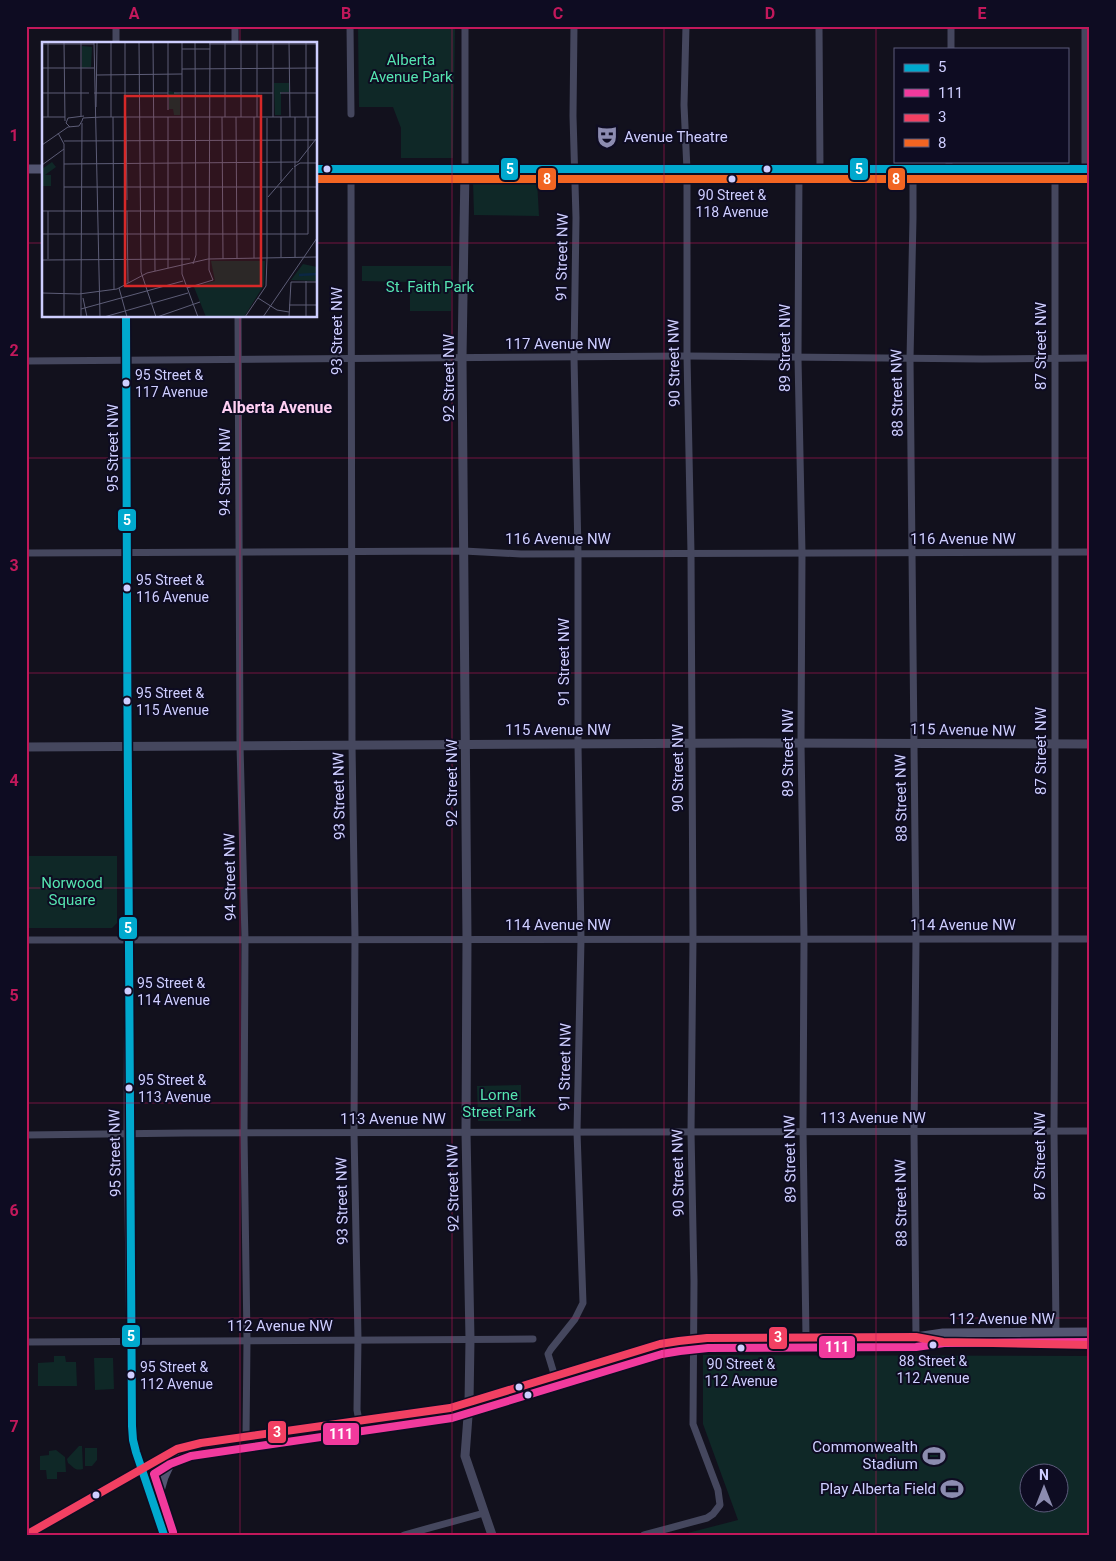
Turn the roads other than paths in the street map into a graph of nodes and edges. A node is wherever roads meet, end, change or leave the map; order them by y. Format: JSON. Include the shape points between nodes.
{"nodes":[{"id":1,"x":116,"y":26,"type":"edge"},
{"id":2,"x":235,"y":26,"type":"edge"},
{"id":3,"x":350,"y":26,"type":"edge"},
{"id":4,"x":465,"y":26,"type":"edge"},
{"id":5,"x":574,"y":26,"type":"edge"},
{"id":6,"x":686,"y":26,"type":"edge"},
{"id":7,"x":819,"y":26,"type":"edge"},
{"id":8,"x":951,"y":26,"type":"edge"},
{"id":9,"x":1085,"y":26,"type":"edge"},
{"id":10,"x":116,"y":42,"type":"edge"},
{"id":11,"x":235,"y":42,"type":"edge"},
{"id":12,"x":951,"y":48,"type":"edge"},
{"id":13,"x":351,"y":114,"type":"dead end"},
{"id":14,"x":949,"y":165,"type":"edge"},
{"id":15,"x":26,"y":169,"type":"edge"},
{"id":16,"x":42,"y":169,"type":"edge"},
{"id":17,"x":318,"y":169,"type":"edge"},
{"id":18,"x":465,"y":169,"type":"junction"},
{"id":19,"x":575,"y":169,"type":"junction"},
{"id":20,"x":800,"y":169,"type":"junction"},
{"id":21,"x":820,"y":169,"type":"junction"},
{"id":22,"x":913,"y":169,"type":"junction"},
{"id":23,"x":1055,"y":169,"type":"junction"},
{"id":24,"x":1088,"y":169,"type":"edge"},
{"id":25,"x":351,"y":170,"type":"junction"},
{"id":26,"x":687,"y":170,"type":"junction"},
{"id":27,"x":126,"y":318,"type":"edge"},
{"id":28,"x":238,"y":318,"type":"edge"},
{"id":29,"x":687,"y":356,"type":"junction"},
{"id":30,"x":462,"y":358,"type":"junction"},
{"id":31,"x":574,"y":358,"type":"junction"},
{"id":32,"x":798,"y":358,"type":"junction"},
{"id":33,"x":1054,"y":358,"type":"junction"},
{"id":34,"x":1090,"y":358,"type":"edge"},
{"id":35,"x":351,"y":359,"type":"junction"},
{"id":36,"x":910,"y":359,"type":"junction"},
{"id":37,"x":126,"y":360,"type":"junction"},
{"id":38,"x":238,"y":360,"type":"junction"},
{"id":39,"x":26,"y":361,"type":"edge"},
{"id":40,"x":239,"y":552,"type":"junction"},
{"id":41,"x":352,"y":552,"type":"junction"},
{"id":42,"x":464,"y":552,"type":"junction"},
{"id":43,"x":1055,"y":552,"type":"junction"},
{"id":44,"x":1090,"y":552,"type":"edge"},
{"id":45,"x":26,"y":553,"type":"edge"},
{"id":46,"x":127,"y":553,"type":"junction"},
{"id":47,"x":691,"y":553,"type":"junction"},
{"id":48,"x":802,"y":553,"type":"junction"},
{"id":49,"x":913,"y":553,"type":"junction"},
{"id":50,"x":578,"y":554,"type":"junction"},
{"id":51,"x":691,"y":743,"type":"junction"},
{"id":52,"x":801,"y":743,"type":"junction"},
{"id":53,"x":914,"y":743,"type":"junction"},
{"id":54,"x":465,"y":744,"type":"junction"},
{"id":55,"x":578,"y":744,"type":"junction"},
{"id":56,"x":1055,"y":744,"type":"junction"},
{"id":57,"x":1090,"y":744,"type":"edge"},
{"id":58,"x":240,"y":745,"type":"junction"},
{"id":59,"x":352,"y":745,"type":"junction"},
{"id":60,"x":128,"y":746,"type":"junction"},
{"id":61,"x":26,"y":747,"type":"edge"},
{"id":62,"x":355,"y":938,"type":"junction"},
{"id":63,"x":466,"y":938,"type":"junction"},
{"id":64,"x":129,"y":939,"type":"junction"},
{"id":65,"x":245,"y":939,"type":"junction"},
{"id":66,"x":581,"y":939,"type":"junction"},
{"id":67,"x":693,"y":939,"type":"junction"},
{"id":68,"x":804,"y":939,"type":"junction"},
{"id":69,"x":916,"y":939,"type":"junction"},
{"id":70,"x":1056,"y":939,"type":"junction"},
{"id":71,"x":1090,"y":939,"type":"edge"},
{"id":72,"x":26,"y":940,"type":"edge"},
{"id":73,"x":914,"y":1131,"type":"junction"},
{"id":74,"x":1054,"y":1131,"type":"junction"},
{"id":75,"x":1090,"y":1131,"type":"edge"},
{"id":76,"x":354,"y":1132,"type":"junction"},
{"id":77,"x":466,"y":1132,"type":"junction"},
{"id":78,"x":577,"y":1132,"type":"junction"},
{"id":79,"x":690,"y":1132,"type":"junction"},
{"id":80,"x":803,"y":1132,"type":"junction"},
{"id":81,"x":128,"y":1133,"type":"junction"},
{"id":82,"x":244,"y":1133,"type":"junction"},
{"id":83,"x":26,"y":1134,"type":"edge"},
{"id":84,"x":1056,"y":1332,"type":"junction"},
{"id":85,"x":1090,"y":1332,"type":"edge"},
{"id":86,"x":916,"y":1337,"type":"junction"},
{"id":87,"x":806,"y":1338,"type":"junction"},
{"id":88,"x":358,"y":1339,"type":"junction"},
{"id":89,"x":470,"y":1339,"type":"junction"},
{"id":90,"x":534,"y":1339,"type":"dead end"},
{"id":91,"x":694,"y":1339,"type":"junction"},
{"id":92,"x":247,"y":1340,"type":"junction"},
{"id":93,"x":26,"y":1342,"type":"edge"},
{"id":94,"x":132,"y":1342,"type":"junction"},
{"id":95,"x":1090,"y":1345,"type":"edge"},
{"id":96,"x":555,"y":1377,"type":"junction"},
{"id":97,"x":469,"y":1403,"type":"junction"},
{"id":98,"x":359,"y":1421,"type":"junction"},
{"id":99,"x":246,"y":1437,"type":"junction"},
{"id":100,"x":177,"y":1449,"type":"junction"},
{"id":101,"x":142,"y":1469,"type":"junction"},
{"id":102,"x":155,"y":1508,"type":"junction"},
{"id":103,"x":484,"y":1512,"type":"junction"},
{"id":104,"x":27,"y":1532,"type":"edge"},
{"id":105,"x":164,"y":1535,"type":"edge"},
{"id":106,"x":404,"y":1535,"type":"edge"},
{"id":107,"x":492,"y":1535,"type":"edge"},
{"id":108,"x":644,"y":1535,"type":"edge"}],
"edges":[{"from":1,"to":10,"type":"street"},
{"from":2,"to":11,"type":"street"},
{"from":3,"to":13,"type":"street"},
{"from":4,"to":18,"type":"street","name":"92 Street NW"},
{"from":5,"to":19,"type":"street","name":"91 Street NW"},
{"from":6,"to":26,"type":"street","name":"90 Street NW","via":[[684,105]]},
{"from":7,"to":21,"type":"street"},
{"from":8,"to":12,"type":"street"},
{"from":9,"to":24,"type":"street"},
{"from":14,"to":22,"type":"main road"},
{"from":14,"to":23,"type":"main road"},
{"from":15,"to":16,"type":"main road"},
{"from":17,"to":25,"type":"main road"},
{"from":18,"to":19,"type":"main road"},
{"from":18,"to":25,"type":"main road"},
{"from":18,"to":30,"type":"street","name":"92 Street NW"},
{"from":19,"to":26,"type":"main road"},
{"from":19,"to":31,"type":"street","name":"91 Street NW"},
{"from":20,"to":21,"type":"main road"},
{"from":20,"to":26,"type":"main road"},
{"from":20,"to":32,"type":"street","name":"89 Street NW"},
{"from":21,"to":22,"type":"main road"},
{"from":22,"to":36,"type":"street","name":"88 Street NW"},
{"from":23,"to":24,"type":"main road"},
{"from":23,"to":33,"type":"street","name":"87 Street NW"},
{"from":25,"to":35,"type":"street","name":"93 Street NW"},
{"from":26,"to":29,"type":"street","name":"90 Street NW"},
{"from":27,"to":37,"type":"street","name":"95 Street NW"},
{"from":28,"to":38,"type":"street","name":"94 Street NW"},
{"from":29,"to":31,"type":"street","name":"117 Avenue NW"},
{"from":29,"to":32,"type":"street","name":"117 Avenue NW"},
{"from":29,"to":47,"type":"street","name":"90 Street NW"},
{"from":30,"to":31,"type":"street","name":"117 Avenue NW"},
{"from":30,"to":35,"type":"street","name":"117 Avenue NW"},
{"from":30,"to":42,"type":"street","name":"92 Street NW"},
{"from":31,"to":50,"type":"street","name":"91 Street NW"},
{"from":32,"to":36,"type":"street","name":"117 Avenue NW"},
{"from":32,"to":48,"type":"street","name":"89 Street NW"},
{"from":33,"to":34,"type":"street","name":"117 Avenue NW"},
{"from":33,"to":36,"type":"street","name":"117 Avenue NW"},
{"from":33,"to":43,"type":"street","name":"87 Street NW"},
{"from":35,"to":38,"type":"street","name":"117 Avenue NW"},
{"from":35,"to":41,"type":"street","name":"93 Street NW"},
{"from":36,"to":49,"type":"street","name":"88 Street NW"},
{"from":37,"to":38,"type":"street","name":"117 Avenue NW"},
{"from":37,"to":39,"type":"street","name":"117 Avenue NW"},
{"from":37,"to":46,"type":"street","name":"95 Street NW"},
{"from":38,"to":40,"type":"street","name":"94 Street NW"},
{"from":40,"to":41,"type":"street","name":"116 Avenue NW"},
{"from":40,"to":46,"type":"street","name":"116 Avenue NW"},
{"from":40,"to":58,"type":"street","name":"94 Street NW"},
{"from":41,"to":42,"type":"street","name":"116 Avenue NW"},
{"from":41,"to":59,"type":"street","name":"93 Street NW"},
{"from":42,"to":50,"type":"street","name":"116 Avenue NW"},
{"from":42,"to":54,"type":"street","name":"92 Street NW"},
{"from":43,"to":44,"type":"street","name":"116 Avenue NW"},
{"from":43,"to":49,"type":"street","name":"116 Avenue NW"},
{"from":43,"to":56,"type":"street","name":"87 Street NW"},
{"from":45,"to":46,"type":"street","name":"116 Avenue NW"},
{"from":46,"to":60,"type":"street","name":"95 Street NW"},
{"from":47,"to":48,"type":"street","name":"116 Avenue NW"},
{"from":47,"to":50,"type":"street","name":"116 Avenue NW"},
{"from":47,"to":51,"type":"street","name":"90 Street NW"},
{"from":48,"to":49,"type":"street","name":"116 Avenue NW"},
{"from":48,"to":52,"type":"street","name":"89 Street NW"},
{"from":49,"to":53,"type":"street","name":"88 Street NW"},
{"from":50,"to":55,"type":"street","name":"91 Street NW"},
{"from":51,"to":52,"type":"street","name":"115 Avenue NW"},
{"from":51,"to":55,"type":"street","name":"115 Avenue NW"},
{"from":51,"to":67,"type":"street","name":"90 Street NW"},
{"from":52,"to":53,"type":"street","name":"115 Avenue NW"},
{"from":52,"to":68,"type":"street","name":"89 Street NW"},
{"from":53,"to":56,"type":"street","name":"115 Avenue NW"},
{"from":53,"to":69,"type":"street","name":"88 Street NW"},
{"from":54,"to":55,"type":"street","name":"115 Avenue NW"},
{"from":54,"to":59,"type":"street","name":"115 Avenue NW"},
{"from":54,"to":63,"type":"street","name":"92 Street NW"},
{"from":55,"to":66,"type":"street","name":"91 Street NW"},
{"from":56,"to":57,"type":"street","name":"115 Avenue NW"},
{"from":56,"to":70,"type":"street","name":"87 Street NW"},
{"from":58,"to":59,"type":"street","name":"115 Avenue NW"},
{"from":58,"to":60,"type":"street","name":"115 Avenue NW"},
{"from":58,"to":65,"type":"street","name":"94 Street NW"},
{"from":59,"to":62,"type":"street","name":"93 Street NW"},
{"from":60,"to":61,"type":"street","name":"115 Avenue NW"},
{"from":60,"to":64,"type":"street","name":"95 Street NW"},
{"from":62,"to":63,"type":"street","name":"114 Avenue NW"},
{"from":62,"to":65,"type":"street","name":"114 Avenue NW"},
{"from":62,"to":76,"type":"street","name":"93 Street NW"},
{"from":63,"to":66,"type":"street","name":"114 Avenue NW"},
{"from":63,"to":77,"type":"street","name":"92 Street NW"},
{"from":64,"to":65,"type":"street","name":"114 Avenue NW"},
{"from":64,"to":72,"type":"street","name":"114 Avenue NW"},
{"from":64,"to":81,"type":"street","name":"95 Street NW"},
{"from":65,"to":82,"type":"street","name":"94 Street NW"},
{"from":66,"to":67,"type":"street","name":"114 Avenue NW"},
{"from":66,"to":78,"type":"street","name":"91 Street NW"},
{"from":67,"to":68,"type":"street","name":"114 Avenue NW"},
{"from":67,"to":79,"type":"street","name":"90 Street NW"},
{"from":68,"to":69,"type":"street","name":"114 Avenue NW"},
{"from":68,"to":80,"type":"street","name":"89 Street NW"},
{"from":69,"to":70,"type":"street","name":"114 Avenue NW"},
{"from":69,"to":73,"type":"street","name":"88 Street NW"},
{"from":70,"to":71,"type":"street","name":"114 Avenue NW"},
{"from":70,"to":74,"type":"street","name":"87 Street NW"},
{"from":73,"to":74,"type":"street","name":"113 Avenue NW"},
{"from":73,"to":80,"type":"street","name":"113 Avenue NW"},
{"from":73,"to":86,"type":"street","name":"88 Street NW"},
{"from":74,"to":75,"type":"street","name":"113 Avenue NW"},
{"from":74,"to":84,"type":"street","name":"87 Street NW"},
{"from":76,"to":77,"type":"street","name":"113 Avenue NW"},
{"from":76,"to":82,"type":"street","name":"113 Avenue NW"},
{"from":76,"to":88,"type":"street","name":"93 Street NW"},
{"from":77,"to":78,"type":"street","name":"113 Avenue NW"},
{"from":77,"to":89,"type":"street","name":"92 Street NW"},
{"from":78,"to":79,"type":"street","name":"113 Avenue NW"},
{"from":78,"to":96,"type":"street","name":"91 Street NW","via":[[583,1303],[548,1354]]},
{"from":79,"to":80,"type":"street","name":"113 Avenue NW"},
{"from":79,"to":91,"type":"street","name":"90 Street NW"},
{"from":80,"to":87,"type":"street","name":"89 Street NW"},
{"from":81,"to":82,"type":"street","name":"113 Avenue NW"},
{"from":81,"to":83,"type":"street","name":"113 Avenue NW"},
{"from":81,"to":94,"type":"street","name":"95 Street NW"},
{"from":82,"to":92,"type":"street","name":"94 Street NW"},
{"from":84,"to":85,"type":"main road","name":"112 Avenue NW"},
{"from":84,"to":86,"type":"main road","name":"112 Avenue NW","via":[[943,1333]]},
{"from":86,"to":87,"type":"main road","name":"112 Avenue NW"},
{"from":86,"to":95,"type":"main road","name":"112 Avenue NW","via":[[943,1342]]},
{"from":87,"to":91,"type":"main road","name":"112 Avenue NW"},
{"from":88,"to":89,"type":"street","name":"112 Avenue NW"},
{"from":88,"to":92,"type":"street","name":"112 Avenue NW"},
{"from":88,"to":98,"type":"street","name":"93 Street NW"},
{"from":89,"to":90,"type":"street","name":"112 Avenue NW"},
{"from":89,"to":97,"type":"street","name":"92 Street NW"},
{"from":91,"to":96,"type":"main road","name":"112 Avenue NW","via":[[660,1344]]},
{"from":91,"to":108,"type":"street","name":"90 Street NW","via":[[694,1424],[718,1490],[720,1506],[707,1518]]},
{"from":92,"to":94,"type":"street","name":"112 Avenue NW"},
{"from":92,"to":99,"type":"street","name":"94 Street NW"},
{"from":93,"to":94,"type":"street","name":"112 Avenue NW"},
{"from":94,"to":101,"type":"street","name":"95 Street NW","via":[[133,1440]]},
{"from":96,"to":97,"type":"main road","name":"112 Avenue NW"},
{"from":97,"to":98,"type":"main road","name":"112 Avenue NW"},
{"from":97,"to":103,"type":"street","name":"92 Street NW","via":[[464,1456]]},
{"from":98,"to":99,"type":"main road","name":"112 Avenue NW"},
{"from":99,"to":100,"type":"main road","name":"112 Avenue NW"},
{"from":100,"to":101,"type":"main road","name":"112 Avenue NW"},
{"from":100,"to":102,"type":"main road"},
{"from":101,"to":102,"type":"street","name":"95 Street NW"},
{"from":101,"to":104,"type":"main road","name":"112 Avenue NW"},
{"from":102,"to":105,"type":"street","name":"95 Street NW"},
{"from":103,"to":106,"type":"street"},
{"from":103,"to":107,"type":"street","name":"92 Street NW"}]}
